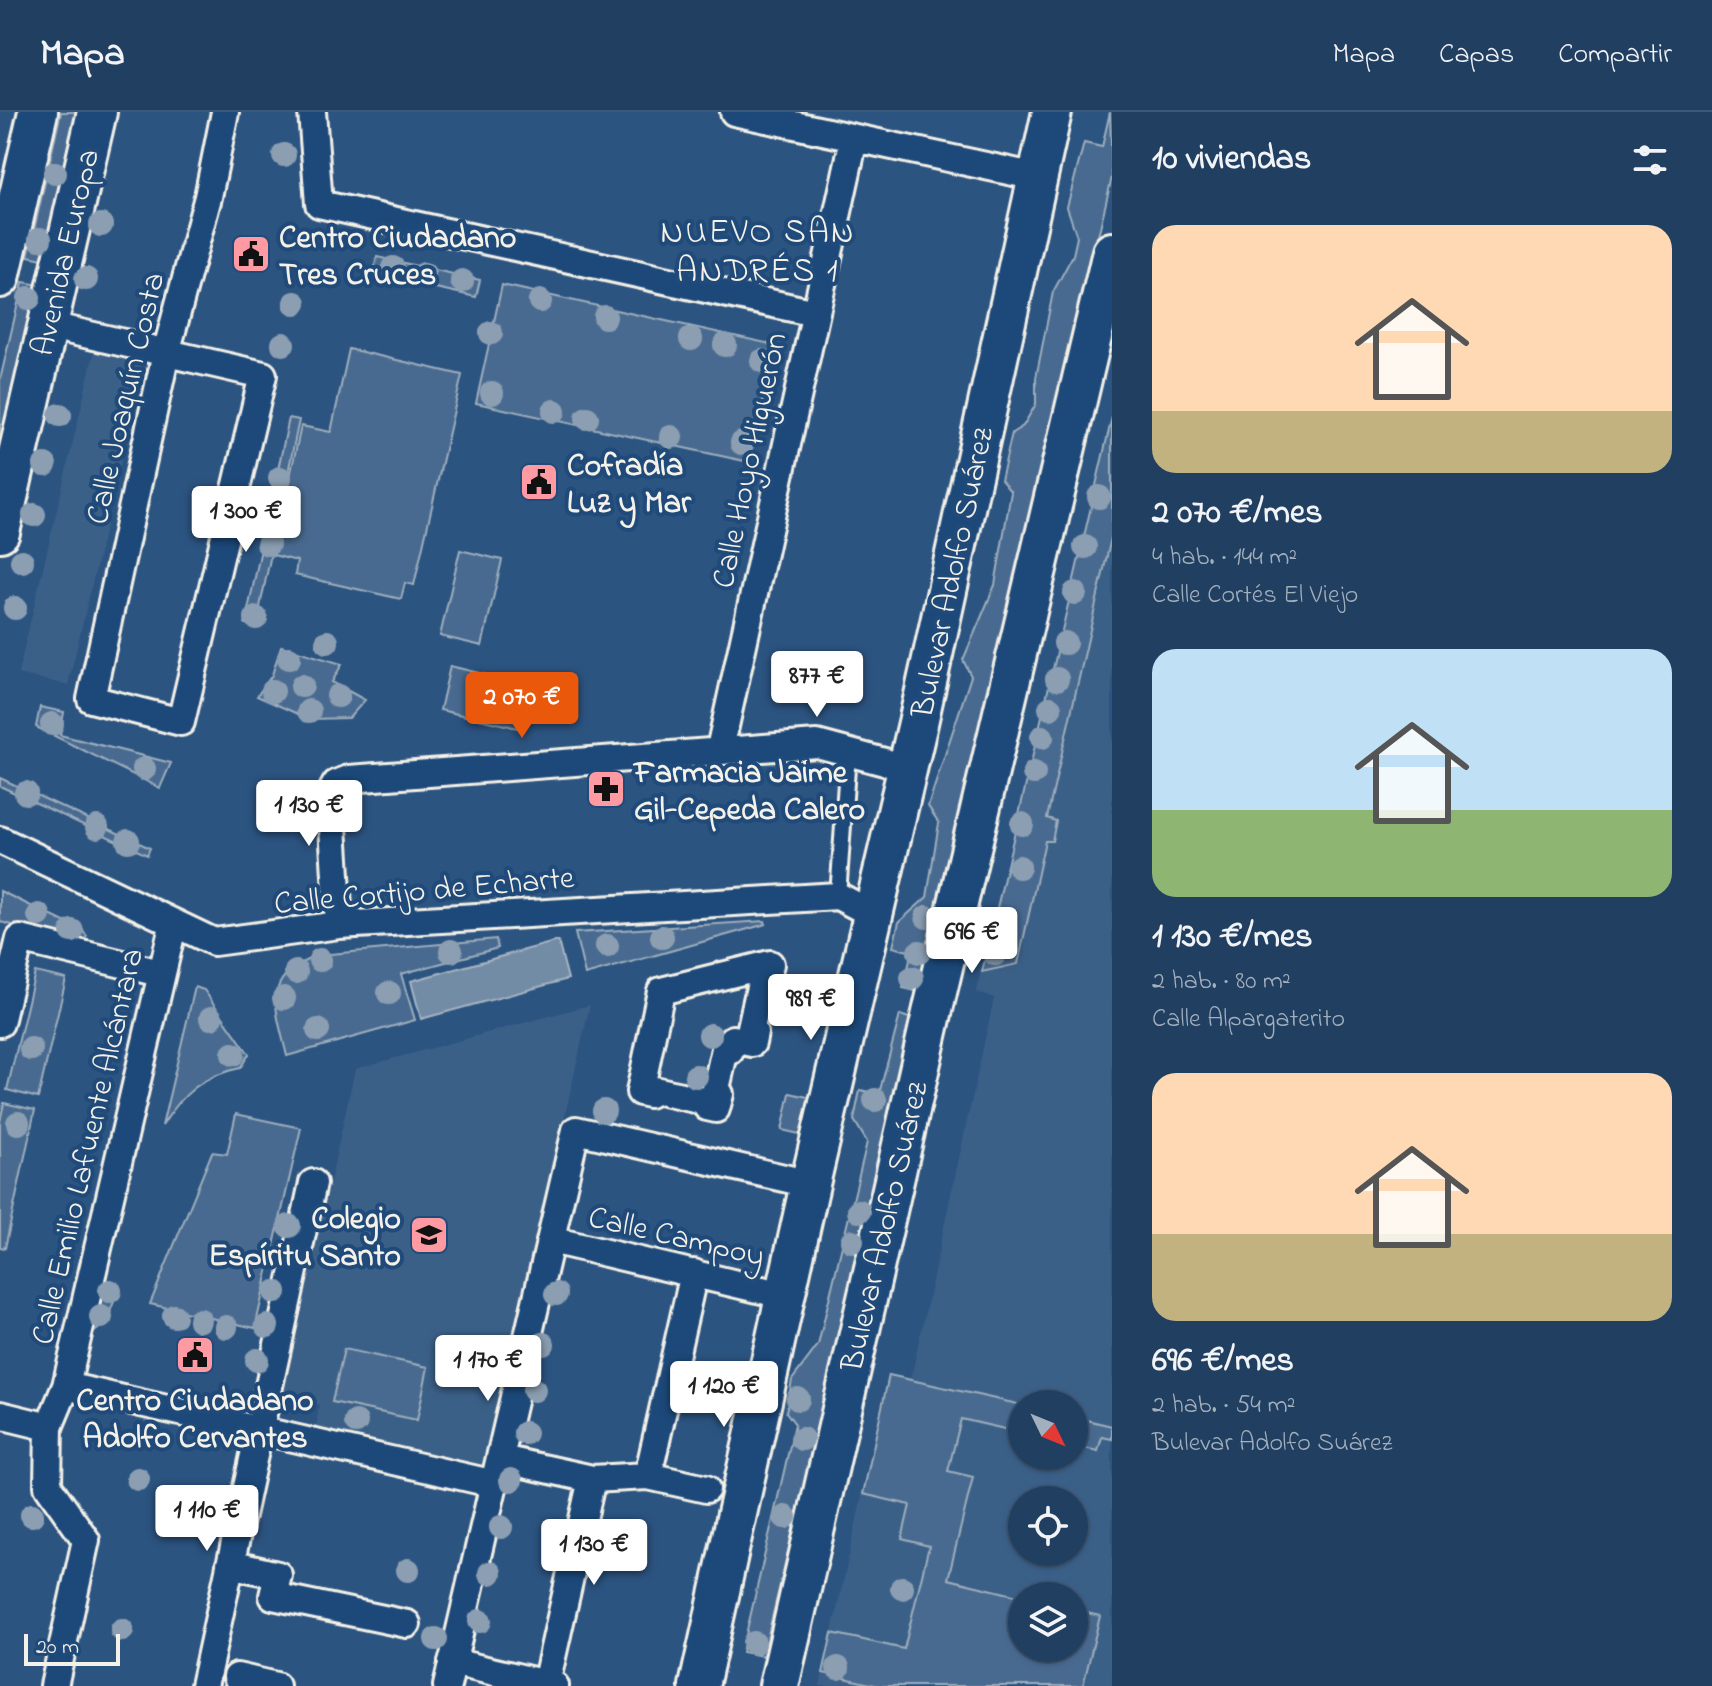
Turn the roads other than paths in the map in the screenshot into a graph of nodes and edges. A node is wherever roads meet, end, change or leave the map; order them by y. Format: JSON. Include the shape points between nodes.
{"nodes":[{"id":1,"x":38,"y":112,"type":"edge"},
{"id":2,"x":97,"y":112,"type":"edge"},
{"id":3,"x":225,"y":112,"type":"edge"},
{"id":4,"x":312,"y":112,"type":"edge"},
{"id":5,"x":734,"y":112,"type":"edge"},
{"id":6,"x":1052,"y":112,"type":"edge"},
{"id":7,"x":854,"y":139,"type":"junction"},
{"id":8,"x":1037,"y":177,"type":"junction"},
{"id":9,"x":1112,"y":252,"type":"edge"},
{"id":10,"x":0,"y":278,"type":"edge"},
{"id":11,"x":815,"y":313,"type":"junction"},
{"id":12,"x":46,"y":325,"type":"junction"},
{"id":13,"x":166,"y":353,"type":"junction"},
{"id":14,"x":0,"y":532,"type":"edge"},
{"id":15,"x":720,"y":749,"type":"junction"},
{"id":16,"x":848,"y":754,"type":"junction"},
{"id":17,"x":907,"y":768,"type":"junction"},
{"id":18,"x":0,"y":840,"type":"edge"},
{"id":19,"x":838,"y":896,"type":"junction"},
{"id":20,"x":872,"y":914,"type":"junction"},
{"id":21,"x":339,"y":925,"type":"junction"},
{"id":22,"x":173,"y":926,"type":"junction"},
{"id":23,"x":160,"y":973,"type":"junction"},
{"id":24,"x":0,"y":1023,"type":"edge"},
{"id":25,"x":640,"y":1092,"type":"joint"},
{"id":26,"x":313,"y":1183,"type":"dead end"},
{"id":27,"x":810,"y":1184,"type":"junction"},
{"id":28,"x":551,"y":1240,"type":"junction"},
{"id":29,"x":694,"y":1273,"type":"junction"},
{"id":30,"x":787,"y":1296,"type":"junction"},
{"id":31,"x":66,"y":1386,"type":"junction"},
{"id":32,"x":0,"y":1415,"type":"edge"},
{"id":33,"x":49,"y":1427,"type":"junction"},
{"id":34,"x":259,"y":1432,"type":"junction"},
{"id":35,"x":498,"y":1472,"type":"junction"},
{"id":36,"x":648,"y":1476,"type":"junction"},
{"id":37,"x":592,"y":1479,"type":"junction"},
{"id":38,"x":706,"y":1489,"type":"dead end"},
{"id":39,"x":230,"y":1564,"type":"junction"},
{"id":40,"x":407,"y":1624,"type":"dead end"},
{"id":41,"x":450,"y":1674,"type":"edge"},
{"id":42,"x":237,"y":1677,"type":"dead end"},
{"id":43,"x":551,"y":1685,"type":"edge"},
{"id":44,"x":54,"y":1686,"type":"edge"},
{"id":45,"x":204,"y":1686,"type":"edge"},
{"id":46,"x":276,"y":1686,"type":"edge"},
{"id":47,"x":699,"y":1686,"type":"edge"},
{"id":48,"x":779,"y":1686,"type":"edge"}],
"edges":[{"from":1,"to":10,"type":"street","name":"Avenida Europa"},
{"from":2,"to":12,"type":"street","name":"Avenida Europa"},
{"from":3,"to":13,"type":"street","name":"Calle Joaquín Costa"},
{"from":4,"to":11,"type":"street","via":[[319,204]]},
{"from":5,"to":7,"type":"street"},
{"from":6,"to":8,"type":"street","name":"Bulevar Adolfo Suárez"},
{"from":7,"to":8,"type":"street"},
{"from":7,"to":11,"type":"street","name":"Calle Hoyo Higuerón"},
{"from":8,"to":17,"type":"street","name":"Bulevar Adolfo Suárez"},
{"from":9,"to":48,"type":"street","name":"Bulevar Adolfo Suárez"},
{"from":11,"to":15,"type":"street","name":"Calle Hoyo Higuerón"},
{"from":12,"to":13,"type":"street"},
{"from":12,"to":14,"type":"street","name":"Avenida Europa"},
{"from":13,"to":13,"type":"street","name":"Calle Joaquín Costa","via":[[263,375],[181,722],[91,699]]},
{"from":15,"to":16,"type":"street","via":[[817,744]]},
{"from":15,"to":21,"type":"street","via":[[336,784],[331,793]]},
{"from":16,"to":17,"type":"street"},
{"from":16,"to":19,"type":"lane"},
{"from":17,"to":20,"type":"street","name":"Bulevar Adolfo Suárez"},
{"from":18,"to":22,"type":"street","name":"Calle Cortijo de Echarte"},
{"from":19,"to":20,"type":"street"},
{"from":19,"to":21,"type":"street","name":"Calle Cortijo de Echarte"},
{"from":20,"to":27,"type":"street","name":"Bulevar Adolfo Suárez"},
{"from":21,"to":22,"type":"street","name":"Calle Cortijo de Echarte","via":[[214,942]]},
{"from":22,"to":23,"type":"street","name":"Calle Emilio Lafuente Alcántara"},
{"from":23,"to":24,"type":"street","via":[[20,939]]},
{"from":23,"to":31,"type":"street","name":"Calle Emilio Lafuente Alcántara"},
{"from":25,"to":25,"type":"street","via":[[661,991],[770,964],[763,974],[752,1043],[733,1039],[730,1051],[725,1049],[716,1109],[707,1107],[708,1102],[650,1089],[649,1094]]},
{"from":26,"to":34,"type":"street"},
{"from":27,"to":28,"type":"street","via":[[576,1130]]},
{"from":27,"to":30,"type":"street","name":"Bulevar Adolfo Suárez"},
{"from":28,"to":29,"type":"street","name":"Calle Campoy"},
{"from":28,"to":35,"type":"street"},
{"from":29,"to":30,"type":"street","name":"Calle Campoy"},
{"from":29,"to":36,"type":"street"},
{"from":30,"to":47,"type":"street","name":"Bulevar Adolfo Suárez"},
{"from":31,"to":33,"type":"street","name":"Calle Emilio Lafuente Alcántara"},
{"from":31,"to":34,"type":"street"},
{"from":32,"to":33,"type":"street"},
{"from":33,"to":44,"type":"street","via":[[48,1486],[86,1540]]},
{"from":34,"to":35,"type":"street"},
{"from":34,"to":39,"type":"street"},
{"from":35,"to":37,"type":"street"},
{"from":35,"to":41,"type":"street"},
{"from":36,"to":37,"type":"street"},
{"from":36,"to":38,"type":"street"},
{"from":37,"to":43,"type":"street"},
{"from":39,"to":40,"type":"street","via":[[278,1575],[273,1596]]},
{"from":39,"to":45,"type":"street"},
{"from":41,"to":43,"type":"street"},
{"from":42,"to":46,"type":"street"}]}
